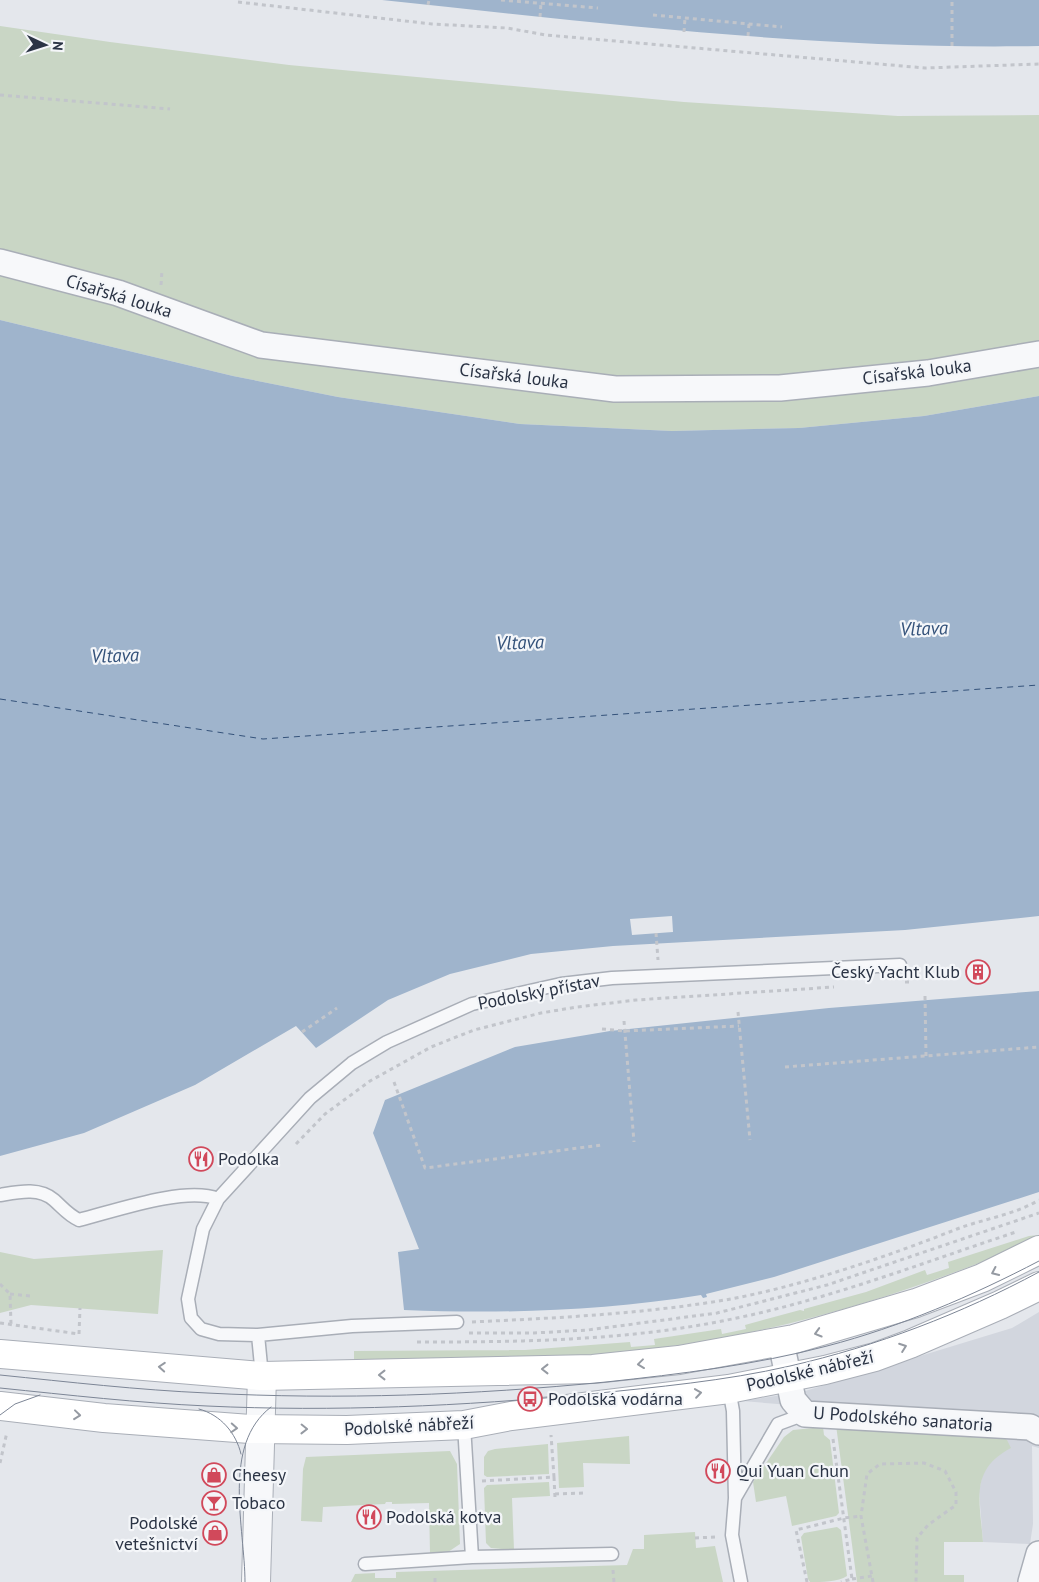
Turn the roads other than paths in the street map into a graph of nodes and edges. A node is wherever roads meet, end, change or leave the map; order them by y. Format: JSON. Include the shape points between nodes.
{"nodes":[{"id":1,"x":0,"y":262,"type":"edge"},
{"id":2,"x":1039,"y":354,"type":"edge"},
{"id":3,"x":900,"y":965,"type":"dead end"},
{"id":4,"x":0,"y":1195,"type":"edge"},
{"id":5,"x":218,"y":1199,"type":"junction"},
{"id":6,"x":1032,"y":1240,"type":"edge"},
{"id":7,"x":1039,"y":1286,"type":"edge"},
{"id":8,"x":457,"y":1322,"type":"road end"},
{"id":9,"x":258,"y":1336,"type":"junction"},
{"id":10,"x":781,"y":1342,"type":"junction"},
{"id":11,"x":0,"y":1354,"type":"edge"},
{"id":12,"x":262,"y":1376,"type":"junction"},
{"id":13,"x":788,"y":1378,"type":"junction"},
{"id":14,"x":729,"y":1389,"type":"junction"},
{"id":15,"x":0,"y":1406,"type":"edge"},
{"id":16,"x":28,"y":1410,"type":"junction"},
{"id":17,"x":805,"y":1414,"type":"junction"},
{"id":18,"x":4,"y":1424,"type":"edge"},
{"id":19,"x":464,"y":1425,"type":"junction"},
{"id":20,"x":261,"y":1429,"type":"junction"},
{"id":21,"x":1039,"y":1432,"type":"edge"},
{"id":22,"x":735,"y":1498,"type":"junction"},
{"id":23,"x":612,"y":1554,"type":"dead end"},
{"id":24,"x":1039,"y":1554,"type":"edge"},
{"id":25,"x":472,"y":1557,"type":"junction"},
{"id":26,"x":365,"y":1564,"type":"dead end"},
{"id":27,"x":1031,"y":1581,"type":"edge"},
{"id":28,"x":256,"y":1582,"type":"edge"},
{"id":29,"x":741,"y":1582,"type":"edge"}],
"edges":[{"from":1,"to":2,"type":"street","name":"Císařská louka","via":[[118,293],[261,345],[615,389],[780,388],[928,373]]},
{"from":3,"to":5,"type":"lane","name":"Podolský přístav","via":[[561,984],[472,1004],[387,1042],[352,1064],[310,1098]]},
{"from":4,"to":5,"type":"lane","via":[[28,1190],[44,1194],[79,1220],[182,1196],[207,1195]]},
{"from":5,"to":9,"type":"lane","name":"Podolský přístav","via":[[203,1229],[188,1309],[195,1325],[201,1329],[219,1334]]},
{"from":6,"to":10,"type":"main road","name":"Podolské nábřeží","one_way":true,"via":[[982,1278],[907,1306]]},
{"from":13,"to":7,"type":"main road","name":"Podolské nábřeží","one_way":true,"via":[[884,1354]]},
{"from":8,"to":9,"type":"lane","name":"Podolský přístav","via":[[352,1326]]},
{"from":9,"to":12,"type":"lane"},
{"from":10,"to":12,"type":"main road","name":"Podolské nábřeží","one_way":true,"via":[[688,1359],[593,1369]]},
{"from":10,"to":13,"type":"street","name":"U Podolského sanatoria"},
{"from":12,"to":11,"type":"main road","name":"Podolské nábřeží","one_way":true},
{"from":12,"to":20,"type":"street"},
{"from":13,"to":14,"type":"main road","name":"Podolské nábřeží"},
{"from":13,"to":17,"type":"street","name":"U Podolského sanatoria","via":[[793,1400]]},
{"from":19,"to":14,"type":"main road","name":"Podolské nábřeží","one_way":true,"via":[[511,1416]]},
{"from":14,"to":22,"type":"lane","via":[[733,1411]]},
{"from":15,"to":16,"type":"main road","name":"Podolské nábřeží"},
{"from":16,"to":18,"type":"street","via":[[9,1412]]},
{"from":16,"to":20,"type":"main road","name":"Podolské nábřeží","one_way":true},
{"from":17,"to":21,"type":"street","name":"U Podolského sanatoria","via":[[1030,1427]]},
{"from":17,"to":22,"type":"lane","via":[[778,1424]]},
{"from":20,"to":19,"type":"main road","name":"Podolské nábřeží","one_way":true,"via":[[347,1430]]},
{"from":19,"to":25,"type":"lane"},
{"from":20,"to":28,"type":"street"},
{"from":22,"to":29,"type":"lane","via":[[732,1535]]},
{"from":23,"to":25,"type":"lane"},
{"from":24,"to":27,"type":"street"},
{"from":25,"to":26,"type":"lane"}]}
